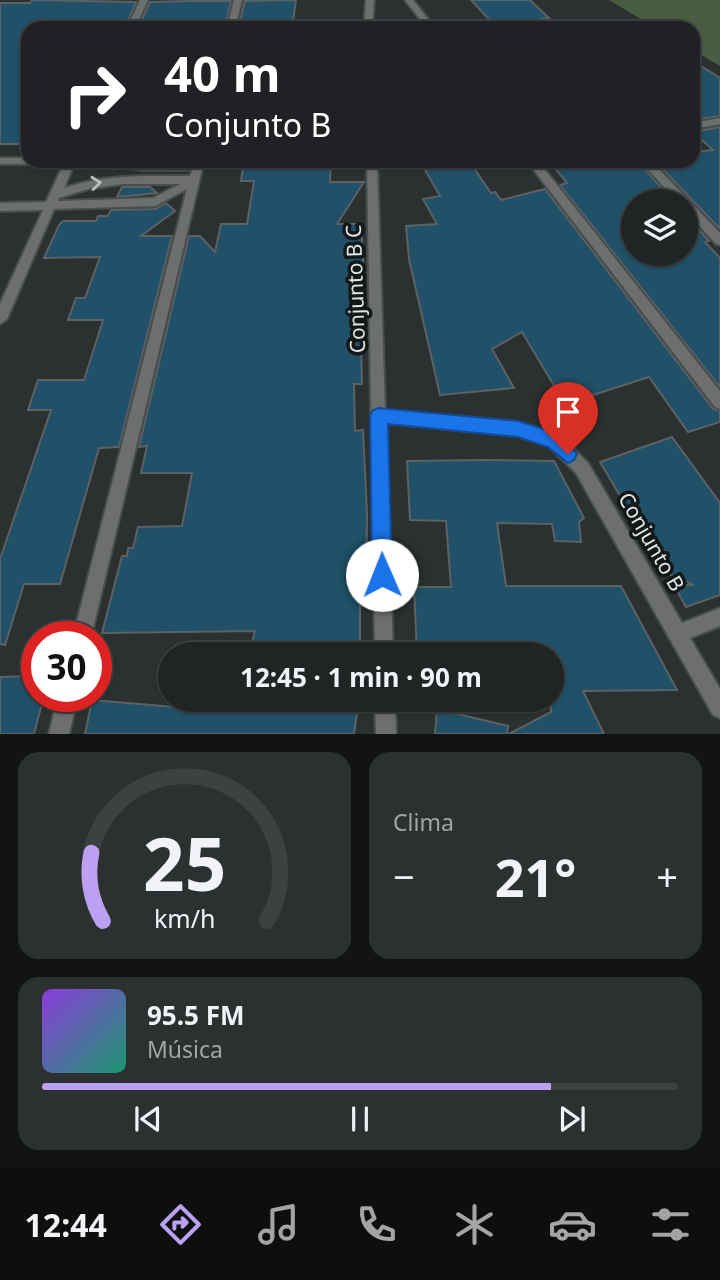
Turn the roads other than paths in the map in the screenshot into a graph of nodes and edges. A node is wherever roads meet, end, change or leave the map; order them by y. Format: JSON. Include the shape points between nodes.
{"nodes":[{"id":1,"x":144,"y":0,"type":"edge"},
{"id":2,"x":238,"y":0,"type":"edge"},
{"id":3,"x":370,"y":0,"type":"edge"},
{"id":4,"x":409,"y":0,"type":"edge"},
{"id":5,"x":134,"y":21,"type":"edge"},
{"id":6,"x":233,"y":21,"type":"edge"},
{"id":7,"x":368,"y":21,"type":"edge"},
{"id":8,"x":426,"y":21,"type":"edge"},
{"id":9,"x":720,"y":121,"type":"edge"},
{"id":10,"x":700,"y":125,"type":"edge"},
{"id":11,"x":21,"y":160,"type":"edge"},
{"id":12,"x":0,"y":161,"type":"edge"},
{"id":13,"x":67,"y":168,"type":"edge"},
{"id":14,"x":170,"y":168,"type":"edge"},
{"id":15,"x":372,"y":168,"type":"edge"},
{"id":16,"x":537,"y":168,"type":"edge"},
{"id":17,"x":652,"y":168,"type":"edge"},
{"id":18,"x":197,"y":169,"type":"edge"},
{"id":19,"x":672,"y":189,"type":"edge"},
{"id":20,"x":55,"y":196,"type":"junction"},
{"id":21,"x":0,"y":207,"type":"edge"},
{"id":22,"x":698,"y":217,"type":"edge"},
{"id":23,"x":720,"y":240,"type":"edge"},
{"id":24,"x":0,"y":319,"type":"edge"},
{"id":25,"x":720,"y":402,"type":"edge"},
{"id":26,"x":379,"y":416,"type":"junction"},
{"id":27,"x":720,"y":617,"type":"edge"},
{"id":28,"x":86,"y":621,"type":"edge"},
{"id":29,"x":678,"y":634,"type":"junction"},
{"id":30,"x":384,"y":642,"type":"edge"},
{"id":31,"x":720,"y":708,"type":"edge"},
{"id":32,"x":64,"y":712,"type":"edge"},
{"id":33,"x":385,"y":712,"type":"edge"},
{"id":34,"x":59,"y":734,"type":"edge"},
{"id":35,"x":386,"y":734,"type":"edge"}],
"edges":[{"from":1,"to":5,"type":"street"},
{"from":2,"to":6,"type":"street"},
{"from":3,"to":7,"type":"street"},
{"from":4,"to":8,"type":"street"},
{"from":9,"to":10,"type":"street"},
{"from":11,"to":12,"type":"street"},
{"from":13,"to":20,"type":"street"},
{"from":14,"to":18,"type":"street"},
{"from":15,"to":26,"type":"street","name":"Conjunto B C"},
{"from":16,"to":25,"type":"street"},
{"from":17,"to":19,"type":"street"},
{"from":20,"to":18,"type":"street","one_way":true,"via":[[83,184]]},
{"from":18,"to":20,"type":"street","via":[[155,202]]},
{"from":18,"to":28,"type":"street"},
{"from":20,"to":21,"type":"street"},
{"from":20,"to":24,"type":"street"},
{"from":22,"to":23,"type":"street"},
{"from":26,"to":29,"type":"street","name":"Conjunto B","via":[[518,429],[554,440],[582,468]]},
{"from":26,"to":30,"type":"street"},
{"from":27,"to":29,"type":"street"},
{"from":29,"to":31,"type":"street","name":"Conjunto B"},
{"from":32,"to":34,"type":"street"},
{"from":33,"to":35,"type":"street"}]}
